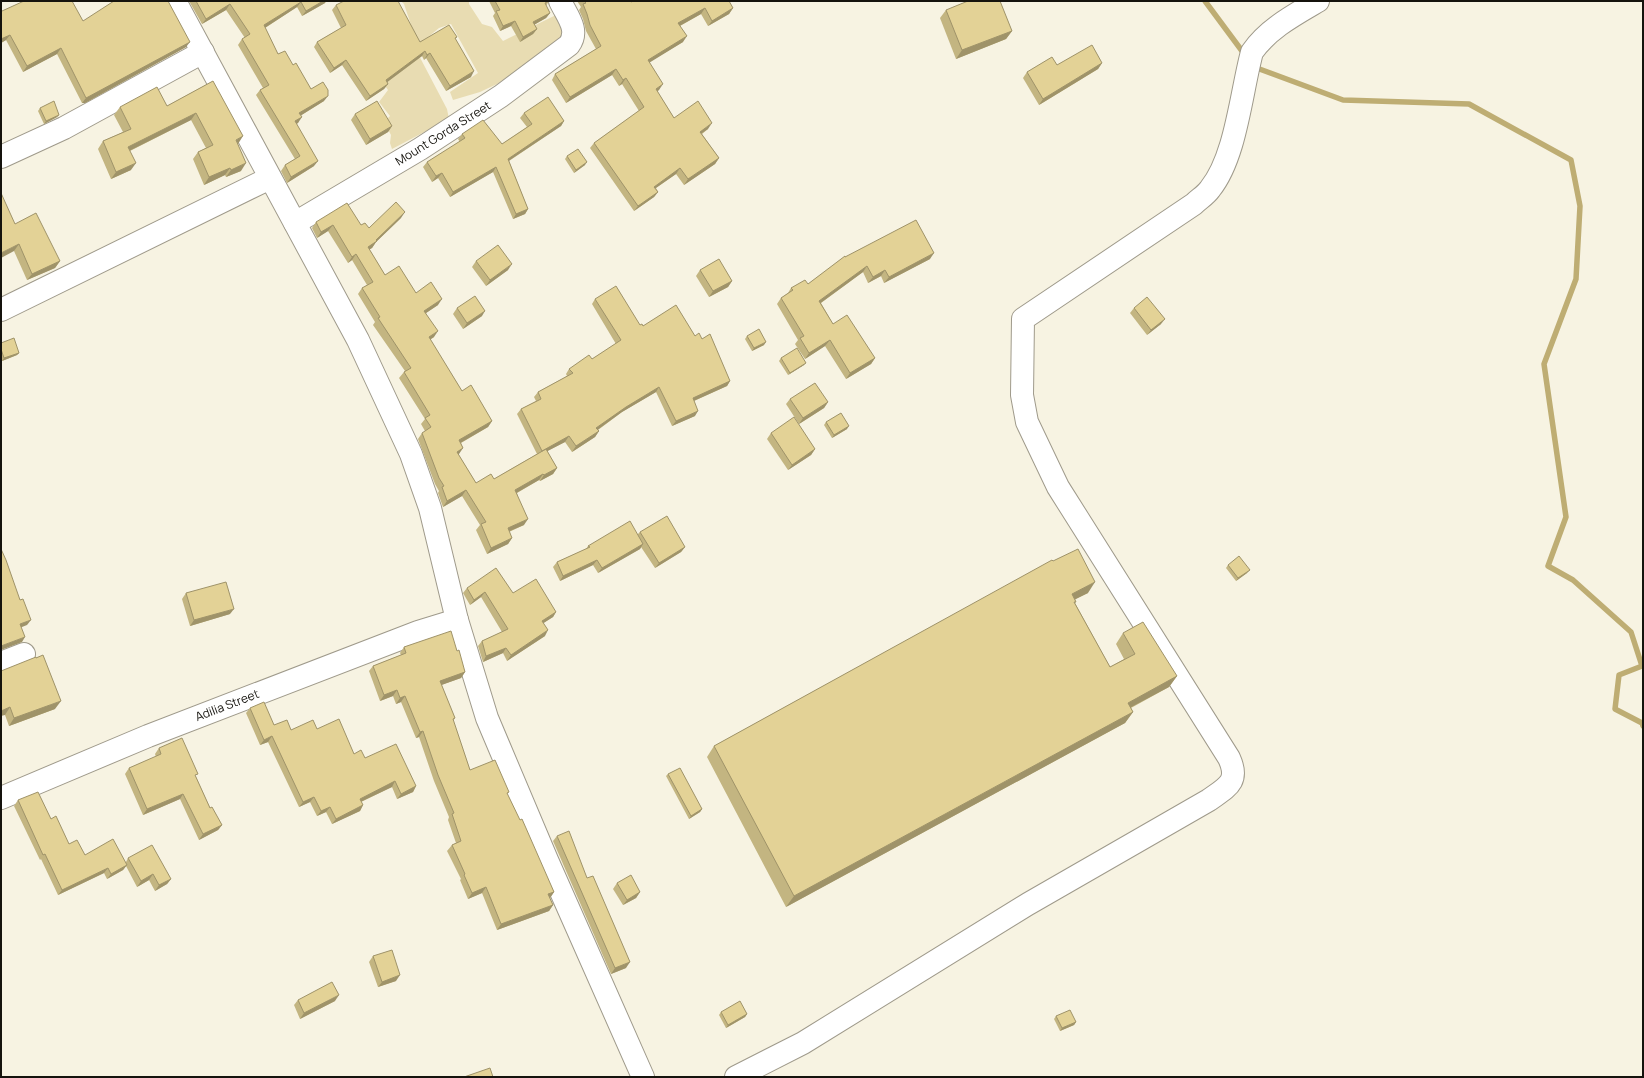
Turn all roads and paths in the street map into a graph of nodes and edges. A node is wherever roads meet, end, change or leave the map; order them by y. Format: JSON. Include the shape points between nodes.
{"nodes":[{"id":1,"x":175,"y":1,"type":"edge"},
{"id":2,"x":560,"y":1,"type":"edge"},
{"id":3,"x":1318,"y":1,"type":"edge"},
{"id":4,"x":203,"y":52,"type":"junction"},
{"id":5,"x":1,"y":157,"type":"edge"},
{"id":6,"x":270,"y":178,"type":"junction"},
{"id":7,"x":295,"y":223,"type":"junction"},
{"id":8,"x":1,"y":310,"type":"edge"},
{"id":9,"x":457,"y":620,"type":"junction"},
{"id":10,"x":24,"y":654,"type":"dead end"},
{"id":11,"x":1,"y":663,"type":"edge"},
{"id":12,"x":1,"y":798,"type":"edge"},
{"id":13,"x":643,"y":1077,"type":"edge"},
{"id":14,"x":736,"y":1077,"type":"edge"}],
"edges":[{"from":1,"to":4,"type":"street"},
{"from":2,"to":7,"type":"street","name":"Mount Gorda Street","via":[[574,28],[574,35],[568,45],[501,96],[420,149]]},
{"from":3,"to":14,"type":"street","via":[[1270,32],[1252,52],[1227,160],[1209,191],[1194,204],[1023,319],[1022,395],[1028,422],[1040,451],[1058,487],[1229,758],[1234,773],[1232,780],[1227,787],[1209,800],[1028,904],[803,1043]]},
{"from":4,"to":5,"type":"street","via":[[64,128]]},
{"from":4,"to":6,"type":"street"},
{"from":6,"to":7,"type":"street"},
{"from":6,"to":8,"type":"street"},
{"from":7,"to":9,"type":"street","via":[[358,340],[411,454],[430,508]]},
{"from":9,"to":12,"type":"street","name":"Adilia Street","via":[[418,632],[148,736]]},
{"from":9,"to":13,"type":"street","via":[[487,718],[546,860]]},
{"from":10,"to":11,"type":"street"}]}
